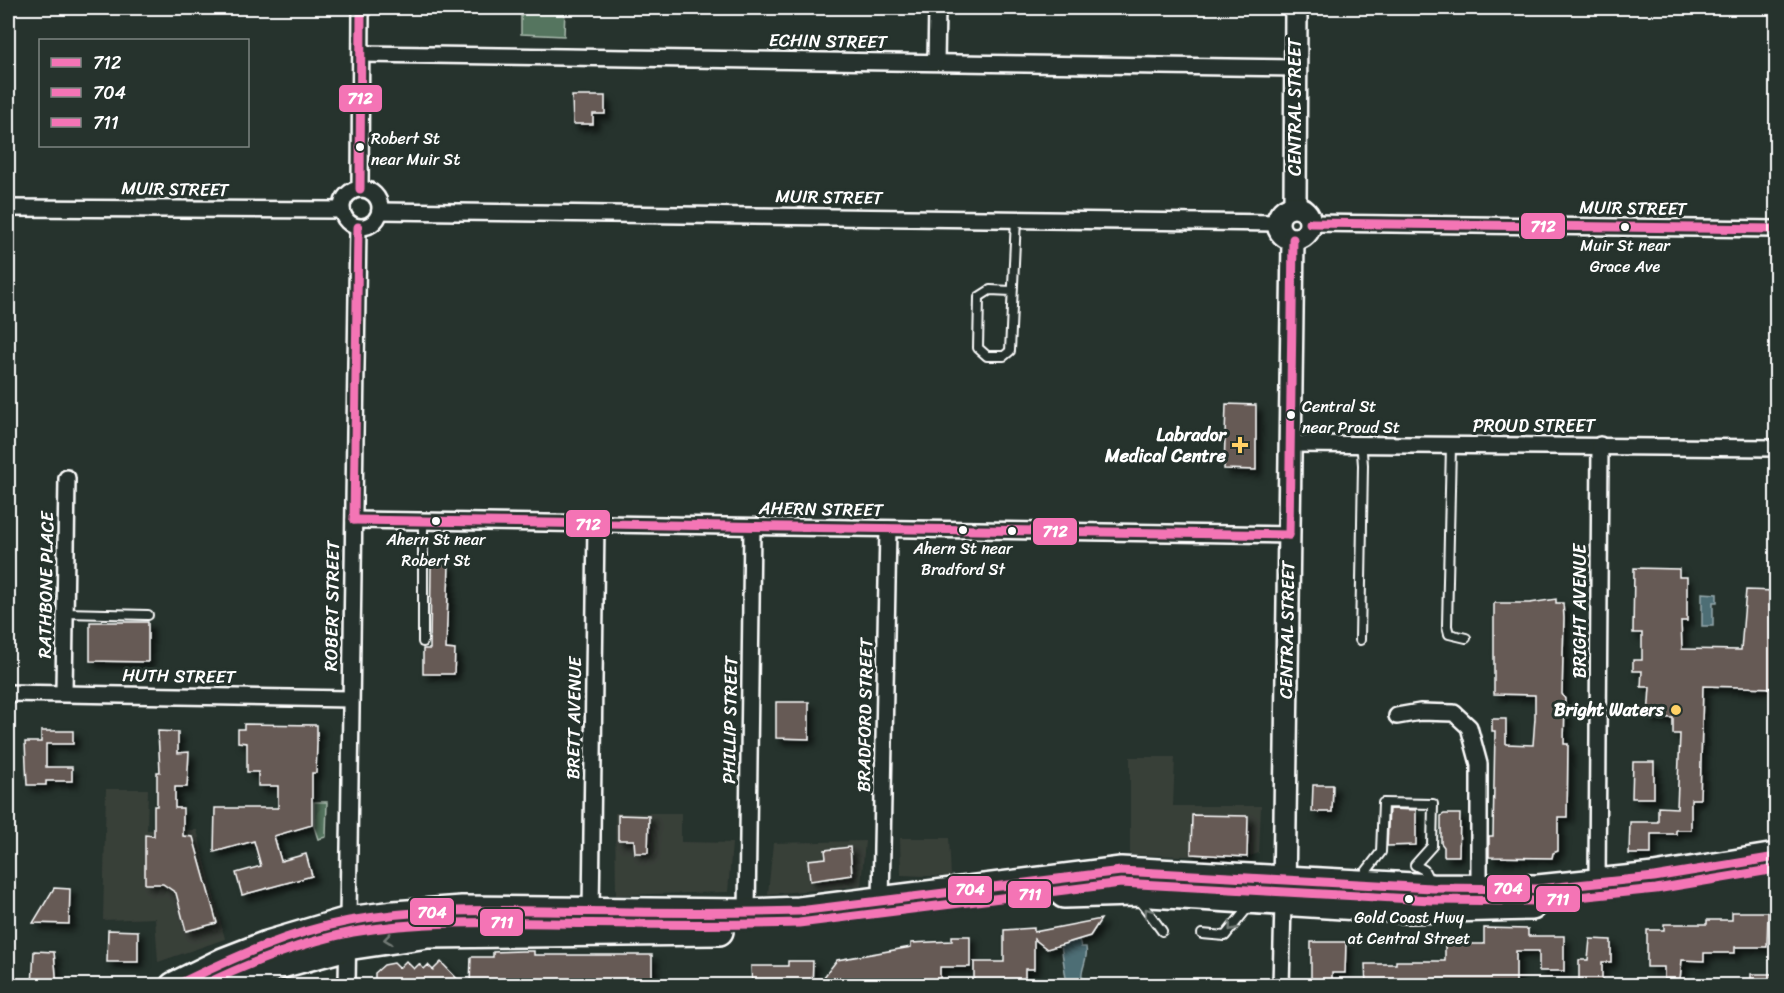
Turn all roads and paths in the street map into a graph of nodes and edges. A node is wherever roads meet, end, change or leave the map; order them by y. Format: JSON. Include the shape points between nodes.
{"nodes":[{"id":1,"x":361,"y":8,"type":"edge"},
{"id":2,"x":937,"y":8,"type":"edge"},
{"id":3,"x":1296,"y":8,"type":"edge"},
{"id":4,"x":361,"y":54,"type":"junction"},
{"id":5,"x":936,"y":63,"type":"junction"},
{"id":6,"x":1295,"y":69,"type":"junction"},
{"id":7,"x":360,"y":189,"type":"junction"},
{"id":8,"x":1295,"y":206,"type":"junction"},
{"id":9,"x":8,"y":208,"type":"edge"},
{"id":10,"x":342,"y":210,"type":"junction"},
{"id":11,"x":380,"y":211,"type":"junction"},
{"id":12,"x":1016,"y":219,"type":"junction"},
{"id":13,"x":1278,"y":223,"type":"junction"},
{"id":14,"x":1310,"y":223,"type":"junction"},
{"id":15,"x":358,"y":227,"type":"junction"},
{"id":16,"x":1776,"y":229,"type":"edge"},
{"id":17,"x":1293,"y":239,"type":"junction"},
{"id":18,"x":1012,"y":291,"type":"junction"},
{"id":19,"x":1291,"y":444,"type":"junction"},
{"id":20,"x":1358,"y":444,"type":"junction"},
{"id":21,"x":1451,"y":445,"type":"junction"},
{"id":22,"x":1600,"y":446,"type":"junction"},
{"id":23,"x":1776,"y":448,"type":"edge"},
{"id":24,"x":67,"y":478,"type":"dead end"},
{"id":25,"x":354,"y":520,"type":"junction"},
{"id":26,"x":423,"y":521,"type":"junction"},
{"id":27,"x":596,"y":524,"type":"junction"},
{"id":28,"x":752,"y":527,"type":"junction"},
{"id":29,"x":888,"y":529,"type":"junction"},
{"id":30,"x":1289,"y":535,"type":"junction"},
{"id":31,"x":65,"y":613,"type":"junction"},
{"id":32,"x":148,"y":615,"type":"dead end"},
{"id":33,"x":1466,"y":639,"type":"dead end"},
{"id":34,"x":1360,"y":640,"type":"dead end"},
{"id":35,"x":423,"y":642,"type":"dead end"},
{"id":36,"x":64,"y":692,"type":"junction"},
{"id":37,"x":8,"y":693,"type":"edge"},
{"id":38,"x":350,"y":699,"type":"junction"},
{"id":39,"x":1397,"y":716,"type":"dead end"},
{"id":40,"x":1776,"y":856,"type":"edge"},
{"id":41,"x":1776,"y":874,"type":"edge"},
{"id":42,"x":1357,"y":883,"type":"junction"},
{"id":43,"x":1597,"y":885,"type":"junction"},
{"id":44,"x":1432,"y":888,"type":"junction"},
{"id":45,"x":1284,"y":890,"type":"junction"},
{"id":46,"x":1479,"y":890,"type":"junction"},
{"id":47,"x":1134,"y":892,"type":"junction"},
{"id":48,"x":881,"y":901,"type":"junction"},
{"id":49,"x":1253,"y":901,"type":"junction"},
{"id":50,"x":591,"y":912,"type":"junction"},
{"id":51,"x":747,"y":913,"type":"junction"},
{"id":52,"x":1162,"y":931,"type":"dead end"},
{"id":53,"x":347,"y":933,"type":"junction"},
{"id":54,"x":1202,"y":934,"type":"dead end"},
{"id":55,"x":174,"y":986,"type":"edge"},
{"id":56,"x":226,"y":986,"type":"edge"},
{"id":57,"x":348,"y":986,"type":"edge"},
{"id":58,"x":1281,"y":986,"type":"edge"}],
"edges":[{"from":1,"to":4,"type":"street"},
{"from":2,"to":5,"type":"street"},
{"from":3,"to":6,"type":"main road","name":"CENTRAL STREET"},
{"from":4,"to":5,"type":"street","name":"ECHIN STREET"},
{"from":4,"to":7,"type":"street"},
{"from":5,"to":6,"type":"street","name":"ECHIN STREET"},
{"from":6,"to":8,"type":"main road","name":"CENTRAL STREET"},
{"from":7,"to":10,"type":"street","via":[[348,194]]},
{"from":7,"to":11,"type":"street","via":[[376,196]]},
{"from":8,"to":13,"type":"main road","via":[[1284,210]]},
{"from":8,"to":14,"type":"main road","via":[[1306,212]]},
{"from":9,"to":10,"type":"street","name":"MUIR STREET"},
{"from":10,"to":15,"type":"street","via":[[349,223]]},
{"from":11,"to":12,"type":"street","name":"MUIR STREET"},
{"from":11,"to":15,"type":"street","via":[[372,224]]},
{"from":12,"to":13,"type":"street","name":"MUIR STREET"},
{"from":12,"to":18,"type":"lane"},
{"from":13,"to":17,"type":"main road","via":[[1281,232]]},
{"from":14,"to":16,"type":"street","name":"MUIR STREET"},
{"from":14,"to":17,"type":"main road","via":[[1304,236]]},
{"from":15,"to":25,"type":"street","name":"ROBERT STREET"},
{"from":17,"to":19,"type":"main road","name":"CENTRAL STREET"},
{"from":18,"to":18,"type":"lane","via":[[1010,351],[1004,356],[987,356],[978,348],[979,297],[990,290]]},
{"from":19,"to":20,"type":"street","name":"PROUD STREET"},
{"from":19,"to":30,"type":"main road","name":"CENTRAL STREET"},
{"from":20,"to":21,"type":"street","name":"PROUD STREET"},
{"from":20,"to":34,"type":"lane","via":[[1363,465]]},
{"from":21,"to":22,"type":"street","name":"PROUD STREET"},
{"from":21,"to":33,"type":"lane","via":[[1447,626],[1449,634]]},
{"from":22,"to":23,"type":"street","name":"PROUD STREET"},
{"from":22,"to":43,"type":"street","name":"BRIGHT AVENUE"},
{"from":24,"to":31,"type":"street","name":"RATHBONE PLACE"},
{"from":25,"to":26,"type":"street","name":"AHERN STREET"},
{"from":25,"to":38,"type":"street","name":"ROBERT STREET"},
{"from":26,"to":27,"type":"street","name":"AHERN STREET"},
{"from":26,"to":35,"type":"lane"},
{"from":27,"to":28,"type":"street","name":"AHERN STREET"},
{"from":27,"to":50,"type":"street","name":"BRETT AVENUE"},
{"from":28,"to":29,"type":"street","name":"AHERN STREET"},
{"from":28,"to":51,"type":"street","name":"PHILLIP STREET"},
{"from":29,"to":30,"type":"street","name":"AHERN STREET"},
{"from":29,"to":48,"type":"street","name":"BRADFORD STREET"},
{"from":30,"to":45,"type":"main road","name":"CENTRAL STREET"},
{"from":31,"to":32,"type":"lane"},
{"from":31,"to":36,"type":"street","name":"RATHBONE PLACE"},
{"from":36,"to":37,"type":"street","name":"HUTH STREET"},
{"from":36,"to":38,"type":"street","name":"HUTH STREET"},
{"from":38,"to":53,"type":"street","name":"ROBERT STREET"},
{"from":39,"to":46,"type":"street","via":[[1454,713],[1470,727],[1479,764]]},
{"from":40,"to":43,"type":"highway"},
{"from":41,"to":45,"type":"highway","via":[[1618,900],[1480,909],[1405,909]]},
{"from":42,"to":44,"type":"highway"},
{"from":42,"to":44,"type":"lane","via":[[1381,852],[1383,803],[1433,804],[1432,846],[1415,865],[1424,870]]},
{"from":42,"to":45,"type":"highway"},
{"from":43,"to":46,"type":"highway"},
{"from":44,"to":46,"type":"highway"},
{"from":45,"to":48,"type":"highway","via":[[1120,871]]},
{"from":45,"to":49,"type":"highway"},
{"from":45,"to":58,"type":"street","name":"CENTRAL STREET"},
{"from":47,"to":49,"type":"highway"},
{"from":52,"to":47,"type":"lane","one_way":true},
{"from":47,"to":53,"type":"highway","one_way":true,"via":[[1068,893],[804,927]]},
{"from":48,"to":51,"type":"highway"},
{"from":49,"to":54,"type":"lane","one_way":true,"via":[[1225,936]]},
{"from":50,"to":51,"type":"highway"},
{"from":50,"to":53,"type":"highway","via":[[462,910]]},
{"from":53,"to":55,"type":"highway","via":[[267,945]]},
{"from":53,"to":56,"type":"highway"},
{"from":53,"to":57,"type":"street","name":"ROBERT STREET"}]}
